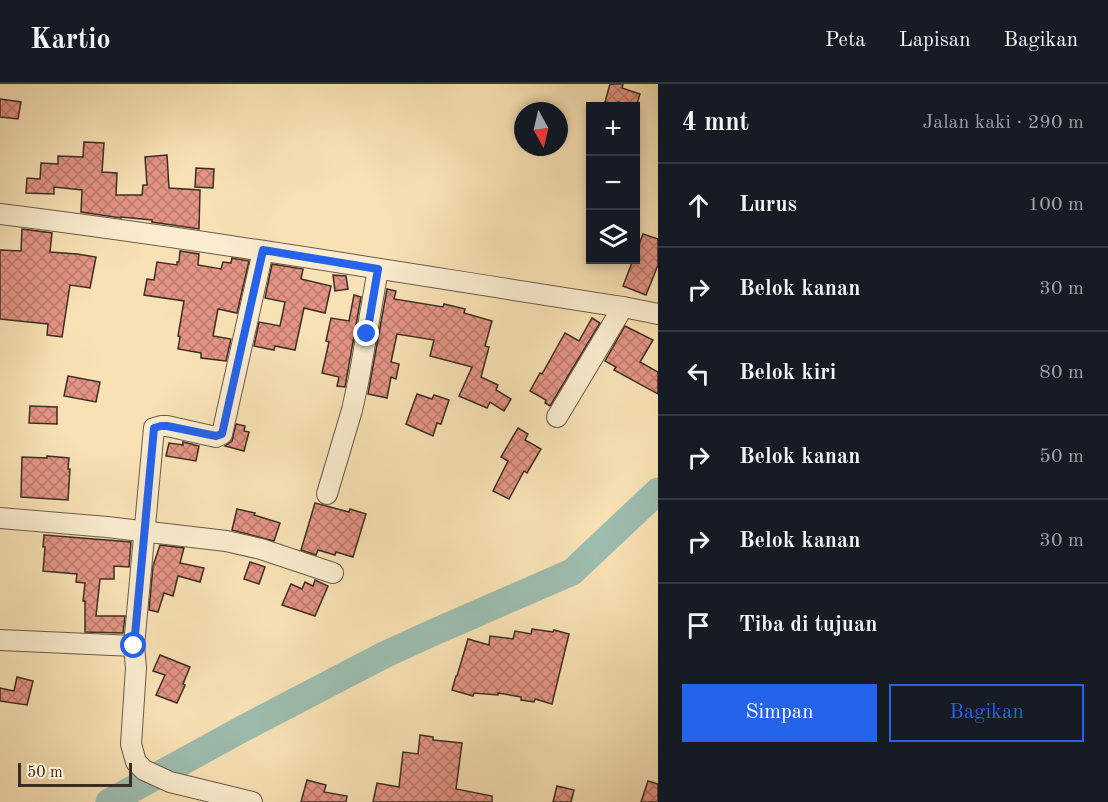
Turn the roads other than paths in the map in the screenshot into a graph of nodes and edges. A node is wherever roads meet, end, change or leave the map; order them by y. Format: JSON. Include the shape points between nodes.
{"nodes":[{"id":1,"x":0,"y":214,"type":"edge"},
{"id":2,"x":263,"y":250,"type":"junction"},
{"id":3,"x":378,"y":269,"type":"junction"},
{"id":4,"x":623,"y":307,"type":"junction"},
{"id":5,"x":658,"y":314,"type":"edge"},
{"id":6,"x":557,"y":417,"type":"dead end"},
{"id":7,"x":327,"y":494,"type":"dead end"},
{"id":8,"x":0,"y":518,"type":"edge"},
{"id":9,"x":145,"y":531,"type":"junction"},
{"id":10,"x":333,"y":573,"type":"dead end"},
{"id":11,"x":0,"y":640,"type":"edge"},
{"id":12,"x":134,"y":646,"type":"junction"},
{"id":13,"x":252,"y":802,"type":"edge"}],
"edges":[{"from":1,"to":2,"type":"street"},
{"from":2,"to":3,"type":"street"},
{"from":2,"to":9,"type":"street","via":[[222,434],[167,426],[154,428]]},
{"from":3,"to":4,"type":"street"},
{"from":3,"to":7,"type":"street","via":[[357,389]]},
{"from":4,"to":5,"type":"street"},
{"from":4,"to":6,"type":"street"},
{"from":8,"to":9,"type":"street"},
{"from":9,"to":10,"type":"street","via":[[226,541]]},
{"from":9,"to":12,"type":"street"},
{"from":11,"to":12,"type":"street"},
{"from":12,"to":13,"type":"street","via":[[131,744],[136,762],[170,782]]}]}
